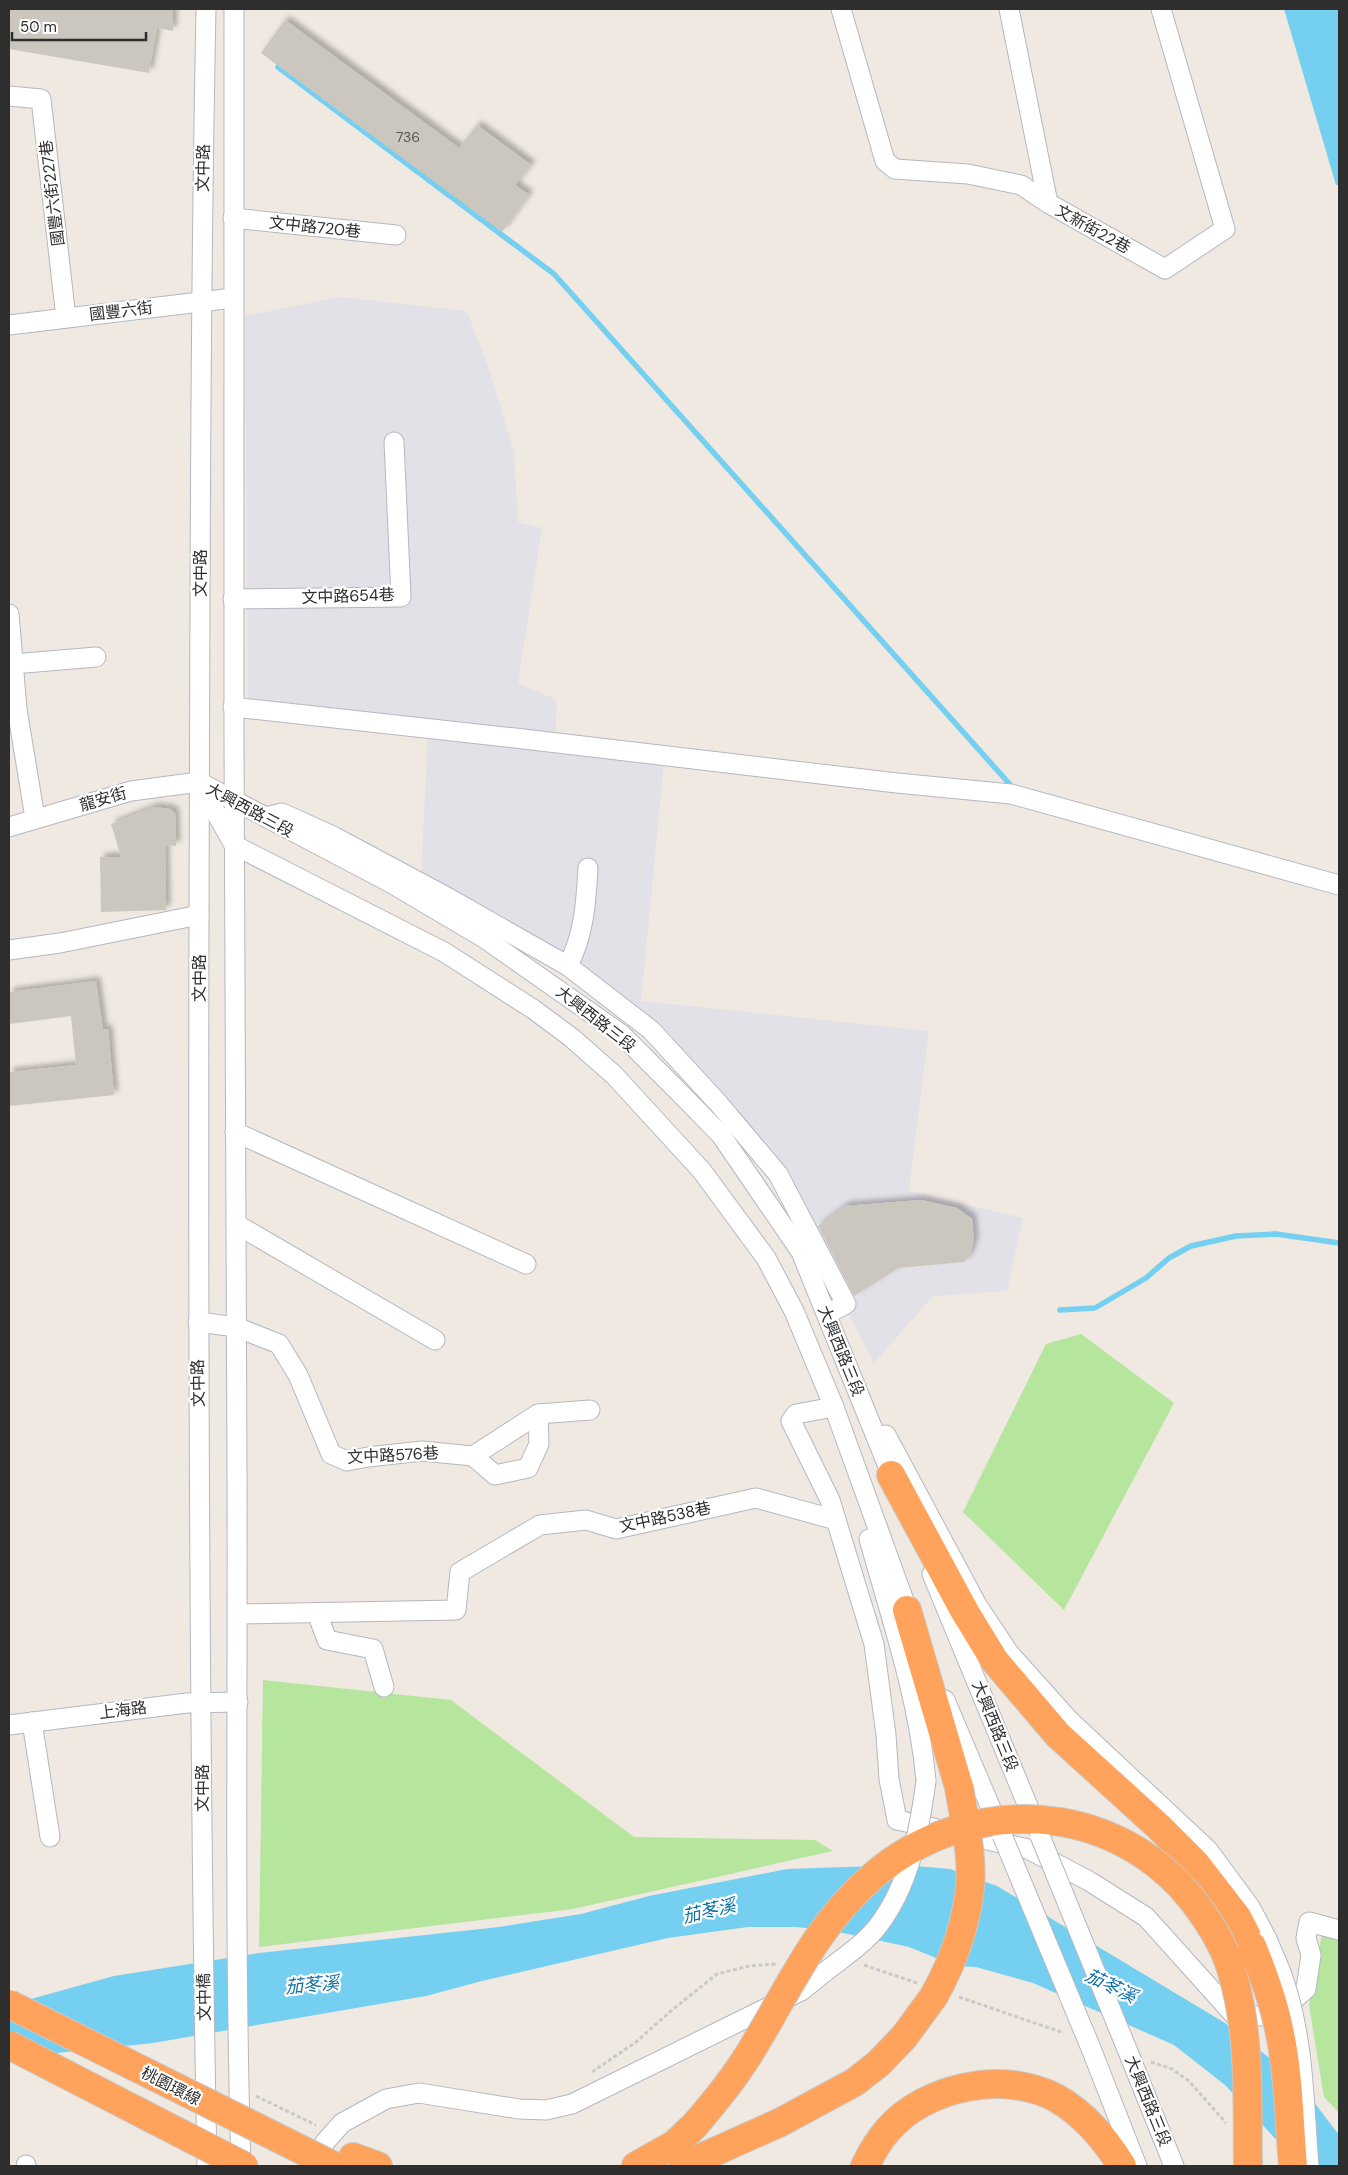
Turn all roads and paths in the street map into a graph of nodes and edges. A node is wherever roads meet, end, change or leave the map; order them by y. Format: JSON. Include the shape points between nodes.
{"nodes":[{"id":1,"x":206,"y":9,"type":"edge"},
{"id":2,"x":234,"y":9,"type":"edge"},
{"id":3,"x":841,"y":9,"type":"edge"},
{"id":4,"x":1009,"y":9,"type":"edge"},
{"id":5,"x":1161,"y":9,"type":"edge"},
{"id":6,"x":9,"y":96,"type":"edge"},
{"id":7,"x":1048,"y":203,"type":"junction"},
{"id":8,"x":233,"y":218,"type":"junction"},
{"id":9,"x":396,"y":236,"type":"dead end"},
{"id":10,"x":233,"y":298,"type":"junction"},
{"id":11,"x":200,"y":302,"type":"junction"},
{"id":12,"x":66,"y":318,"type":"junction"},
{"id":13,"x":9,"y":325,"type":"edge"},
{"id":14,"x":394,"y":442,"type":"dead end"},
{"id":15,"x":234,"y":599,"type":"junction"},
{"id":16,"x":9,"y":614,"type":"edge"},
{"id":17,"x":96,"y":657,"type":"dead end"},
{"id":18,"x":13,"y":664,"type":"junction"},
{"id":19,"x":233,"y":707,"type":"junction"},
{"id":20,"x":13,"y":709,"type":"edge"},
{"id":21,"x":199,"y":782,"type":"junction"},
{"id":22,"x":235,"y":802,"type":"junction"},
{"id":23,"x":35,"y":818,"type":"junction"},
{"id":24,"x":264,"y":818,"type":"junction"},
{"id":25,"x":9,"y":827,"type":"edge"},
{"id":26,"x":234,"y":845,"type":"junction"},
{"id":27,"x":588,"y":868,"type":"dead end"},
{"id":28,"x":1339,"y":885,"type":"edge"},
{"id":29,"x":199,"y":915,"type":"junction"},
{"id":30,"x":9,"y":950,"type":"edge"},
{"id":31,"x":568,"y":966,"type":"junction"},
{"id":32,"x":235,"y":1132,"type":"junction"},
{"id":33,"x":236,"y":1224,"type":"junction"},
{"id":34,"x":526,"y":1264,"type":"dead end"},
{"id":35,"x":827,"y":1314,"type":"junction"},
{"id":36,"x":198,"y":1322,"type":"junction"},
{"id":37,"x":236,"y":1327,"type":"junction"},
{"id":38,"x":435,"y":1340,"type":"dead end"},
{"id":39,"x":840,"y":1350,"type":"junction"},
{"id":40,"x":834,"y":1406,"type":"junction"},
{"id":41,"x":590,"y":1410,"type":"dead end"},
{"id":42,"x":538,"y":1414,"type":"junction"},
{"id":43,"x":473,"y":1456,"type":"junction"},
{"id":44,"x":891,"y":1475,"type":"junction"},
{"id":45,"x":836,"y":1520,"type":"junction"},
{"id":46,"x":907,"y":1610,"type":"junction"},
{"id":47,"x":317,"y":1613,"type":"junction"},
{"id":48,"x":238,"y":1614,"type":"junction"},
{"id":49,"x":384,"y":1687,"type":"dead end"},
{"id":50,"x":202,"y":1702,"type":"junction"},
{"id":51,"x":238,"y":1702,"type":"junction"},
{"id":52,"x":32,"y":1722,"type":"junction"},
{"id":53,"x":9,"y":1725,"type":"edge"},
{"id":54,"x":50,"y":1837,"type":"dead end"},
{"id":55,"x":1339,"y":1930,"type":"edge"},
{"id":56,"x":1260,"y":1942,"type":"junction"},
{"id":57,"x":236,"y":1945,"type":"joint"},
{"id":58,"x":203,"y":1948,"type":"joint"},
{"id":59,"x":237,"y":1994,"type":"junction"},
{"id":60,"x":204,"y":1997,"type":"junction"},
{"id":61,"x":9,"y":2004,"type":"edge"},
{"id":62,"x":9,"y":2045,"type":"edge"},
{"id":63,"x":343,"y":2162,"type":"edge"},
{"id":64,"x":207,"y":2166,"type":"edge"},
{"id":65,"x":243,"y":2166,"type":"edge"},
{"id":66,"x":311,"y":2166,"type":"edge"},
{"id":67,"x":378,"y":2166,"type":"edge"},
{"id":68,"x":636,"y":2166,"type":"edge"},
{"id":69,"x":683,"y":2166,"type":"edge"},
{"id":70,"x":865,"y":2166,"type":"edge"},
{"id":71,"x":1122,"y":2166,"type":"edge"},
{"id":72,"x":1137,"y":2166,"type":"edge"},
{"id":73,"x":1174,"y":2166,"type":"edge"},
{"id":74,"x":1248,"y":2166,"type":"edge"},
{"id":75,"x":1293,"y":2166,"type":"edge"},
{"id":76,"x":1309,"y":2166,"type":"edge"}],
"edges":[{"from":1,"to":11,"type":"street","name":"文中路"},
{"from":2,"to":8,"type":"street","name":"文中路"},
{"from":3,"to":7,"type":"street","name":"文新街22巷","via":[[884,161],[895,169],[968,174],[1021,185]]},
{"from":4,"to":7,"type":"street"},
{"from":5,"to":7,"type":"street","name":"文新街22巷","via":[[1225,229],[1164,269]]},
{"from":6,"to":12,"type":"street","name":"國豐六街227巷","via":[[41,99]]},
{"from":8,"to":9,"type":"street","name":"文中路720巷"},
{"from":8,"to":10,"type":"street","name":"文中路"},
{"from":10,"to":11,"type":"street","name":"國豐六街"},
{"from":10,"to":15,"type":"street","name":"文中路"},
{"from":11,"to":12,"type":"street","name":"國豐六街"},
{"from":11,"to":21,"type":"street","name":"文中路"},
{"from":12,"to":13,"type":"street","name":"國豐六街"},
{"from":14,"to":15,"type":"street","name":"文中路654巷","via":[[401,597]]},
{"from":15,"to":19,"type":"street","name":"文中路"},
{"from":16,"to":18,"type":"street"},
{"from":17,"to":18,"type":"street"},
{"from":18,"to":20,"type":"street"},
{"from":19,"to":22,"type":"street","name":"文中路"},
{"from":19,"to":28,"type":"street","via":[[1011,794]]},
{"from":20,"to":23,"type":"street"},
{"from":21,"to":22,"type":"street","name":"大興西路三段"},
{"from":21,"to":23,"type":"street","name":"龍安街","via":[[131,791]]},
{"from":21,"to":26,"type":"street","name":"大興西路三段"},
{"from":21,"to":29,"type":"street","name":"文中路"},
{"from":22,"to":24,"type":"street","name":"大興西路三段"},
{"from":22,"to":26,"type":"street","name":"文中路"},
{"from":23,"to":25,"type":"street","name":"龍安街"},
{"from":24,"to":31,"type":"street","via":[[282,813],[335,837]]},
{"from":24,"to":35,"type":"street","name":"大興西路三段","via":[[391,883],[484,938],[621,1034],[721,1135],[800,1252]]},
{"from":26,"to":32,"type":"street","name":"文中路"},
{"from":26,"to":40,"type":"street","name":"大興西路三段","via":[[444,952],[533,1009],[614,1075],[702,1171],[766,1258],[794,1310]]},
{"from":27,"to":31,"type":"street","via":[[586,904],[578,946]]},
{"from":29,"to":30,"type":"street","via":[[60,944]]},
{"from":29,"to":36,"type":"street","name":"文中路"},
{"from":31,"to":35,"type":"street","via":[[651,1030],[778,1174],[846,1304]]},
{"from":32,"to":33,"type":"street","name":"文中路"},
{"from":32,"to":34,"type":"street"},
{"from":33,"to":37,"type":"street","name":"文中路"},
{"from":33,"to":38,"type":"street"},
{"from":35,"to":39,"type":"street","name":"大興西路三段"},
{"from":36,"to":37,"type":"street","name":"文中路576巷"},
{"from":36,"to":50,"type":"street","name":"文中路"},
{"from":37,"to":43,"type":"street","name":"文中路576巷","via":[[279,1344],[298,1375],[331,1454],[347,1461],[422,1451]]},
{"from":37,"to":48,"type":"street","name":"文中路"},
{"from":39,"to":40,"type":"street"},
{"from":39,"to":44,"type":"street","name":"大興西路三段"},
{"from":39,"to":56,"type":"street","via":[[976,1605],[1009,1653],[1070,1721],[1208,1850],[1250,1907]]},
{"from":40,"to":45,"type":"street","via":[[796,1414],[791,1421],[830,1500]]},
{"from":40,"to":46,"type":"street","name":"大興西路三段"},
{"from":40,"to":66,"type":"street","bridge":true,"via":[[911,1692],[923,1746],[926,1781],[920,1829],[910,1863],[896,1897],[878,1926],[854,1951],[801,1990],[572,2104],[537,2110],[419,2093],[386,2099],[342,2123]]},
{"from":41,"to":42,"type":"street"},
{"from":42,"to":43,"type":"street"},
{"from":42,"to":43,"type":"street","via":[[539,1444],[528,1468],[495,1475]]},
{"from":44,"to":56,"type":"highway","via":[[995,1661],[1058,1735],[1196,1864]]},
{"from":44,"to":73,"type":"street","name":"大興西路三段","bridge":true},
{"from":45,"to":47,"type":"street","name":"文中路538巷","via":[[756,1498],[616,1529],[586,1520],[540,1525],[460,1572],[456,1610]]},
{"from":45,"to":55,"type":"street","via":[[874,1644],[886,1735],[888,1779],[898,1820],[1028,1849],[1089,1881],[1146,1917],[1236,2016],[1258,2016],[1287,2006],[1300,1996],[1306,1989],[1311,1955],[1306,1938],[1310,1922]]},
{"from":46,"to":69,"type":"highway","bridge":true,"via":[[960,1787],[970,1886],[956,1950],[934,1996],[904,2037],[878,2064],[834,2095]]},
{"from":46,"to":72,"type":"street","name":"大興西路三段","bridge":true},
{"from":47,"to":48,"type":"street","name":"文中路538巷"},
{"from":47,"to":49,"type":"street","via":[[327,1640],[373,1649]]},
{"from":48,"to":51,"type":"street","name":"文中路"},
{"from":50,"to":51,"type":"street","name":"上海路"},
{"from":50,"to":52,"type":"street","name":"上海路"},
{"from":50,"to":58,"type":"street","name":"文中路"},
{"from":51,"to":57,"type":"street","name":"文中路"},
{"from":52,"to":53,"type":"street","name":"上海路"},
{"from":52,"to":54,"type":"street"},
{"from":56,"to":75,"type":"highway","bridge":true,"via":[[1284,2062]]},
{"from":56,"to":76,"type":"street","bridge":true,"via":[[1283,1978],[1295,2026],[1301,2060]]},
{"from":57,"to":59,"type":"street","name":"文中橋"},
{"from":58,"to":60,"type":"street","name":"文中橋"},
{"from":59,"to":60,"type":"street"},
{"from":59,"to":65,"type":"street","name":"文中橋"},
{"from":60,"to":64,"type":"street","name":"文中橋"},
{"from":61,"to":63,"type":"highway","name":"桃園環線","bridge":true,"via":[[224,2112]]},
{"from":62,"to":65,"type":"highway","bridge":true},
{"from":63,"to":67,"type":"highway","name":"桃園環線"},
{"from":68,"to":74,"type":"highway","bridge":true,"via":[[675,2144],[724,2092],[805,1958],[840,1907],[871,1877],[894,1858],[943,1832],[975,1824],[1016,1820],[1074,1824],[1106,1833],[1160,1864],[1202,1913],[1219,1940],[1232,1971],[1241,2009],[1246,2054]]},
{"from":70,"to":71,"type":"highway","via":[[888,2130],[915,2107],[965,2087],[990,2084],[1028,2088],[1056,2098],[1093,2126]]}]}
